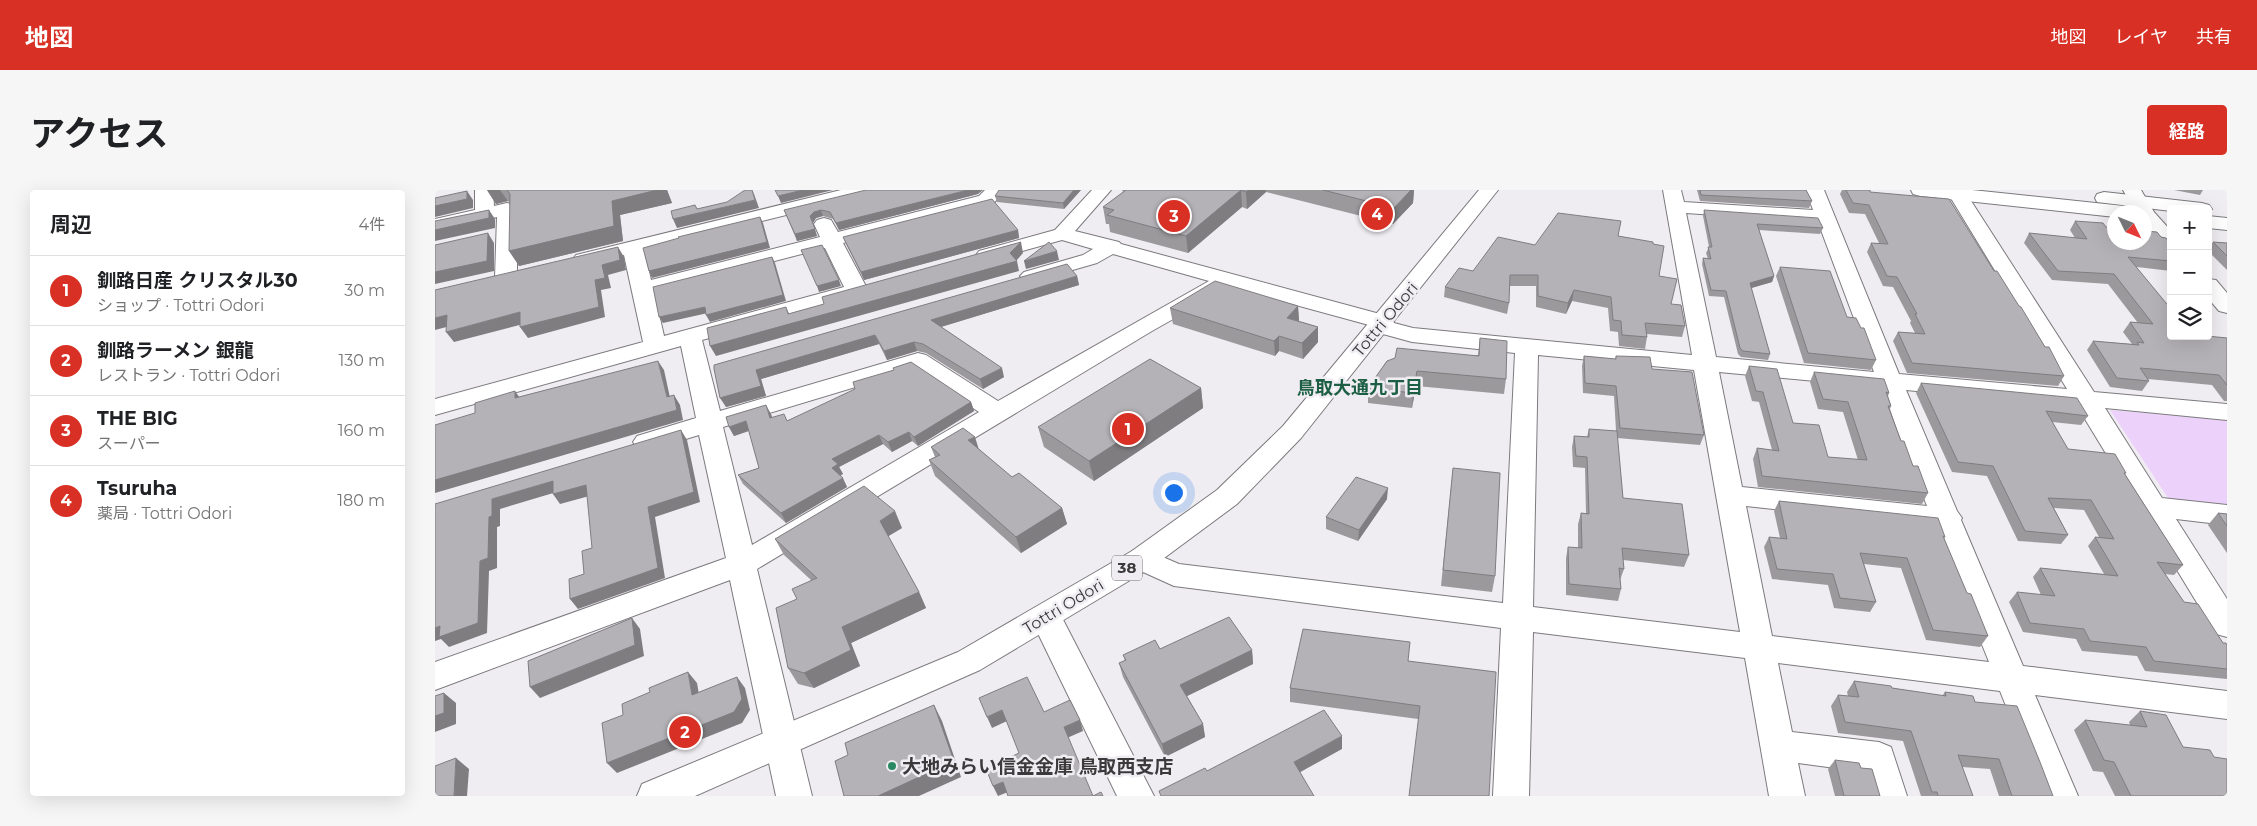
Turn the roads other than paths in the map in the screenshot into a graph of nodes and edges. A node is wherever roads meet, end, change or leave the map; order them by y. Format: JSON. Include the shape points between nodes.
{"nodes":[{"id":1,"x":484,"y":190,"type":"edge"},
{"id":2,"x":864,"y":190,"type":"edge"},
{"id":3,"x":996,"y":190,"type":"edge"},
{"id":4,"x":1101,"y":190,"type":"edge"},
{"id":5,"x":1489,"y":190,"type":"edge"},
{"id":6,"x":1815,"y":190,"type":"edge"},
{"id":7,"x":1920,"y":190,"type":"edge"},
{"id":8,"x":2030,"y":190,"type":"edge"},
{"id":9,"x":1956,"y":192,"type":"edge"},
{"id":10,"x":1674,"y":198,"type":"edge"},
{"id":11,"x":814,"y":203,"type":"junction"},
{"id":12,"x":2113,"y":205,"type":"edge"},
{"id":13,"x":2124,"y":205,"type":"edge"},
{"id":14,"x":2152,"y":207,"type":"edge"},
{"id":15,"x":2167,"y":208,"type":"edge"},
{"id":16,"x":2212,"y":210,"type":"edge"},
{"id":17,"x":2152,"y":212,"type":"edge"},
{"id":18,"x":2227,"y":212,"type":"edge"},
{"id":19,"x":485,"y":214,"type":"junction"},
{"id":20,"x":1826,"y":217,"type":"junction"},
{"id":21,"x":2167,"y":217,"type":"edge"},
{"id":22,"x":2212,"y":222,"type":"edge"},
{"id":23,"x":2152,"y":223,"type":"edge"},
{"id":24,"x":2227,"y":224,"type":"edge"},
{"id":25,"x":435,"y":225,"type":"edge"},
{"id":26,"x":1062,"y":234,"type":"junction"},
{"id":27,"x":832,"y":240,"type":"junction"},
{"id":28,"x":2167,"y":240,"type":"edge"},
{"id":29,"x":1112,"y":246,"type":"junction"},
{"id":30,"x":633,"y":247,"type":"junction"},
{"id":31,"x":969,"y":259,"type":"edge"},
{"id":32,"x":560,"y":264,"type":"edge"},
{"id":33,"x":506,"y":277,"type":"edge"},
{"id":34,"x":1228,"y":279,"type":"junction"},
{"id":35,"x":1013,"y":281,"type":"edge"},
{"id":36,"x":2212,"y":282,"type":"edge"},
{"id":37,"x":2227,"y":283,"type":"edge"},
{"id":38,"x":642,"y":289,"type":"junction"},
{"id":39,"x":2212,"y":289,"type":"edge"},
{"id":40,"x":2227,"y":306,"type":"edge"},
{"id":41,"x":1382,"y":324,"type":"junction"},
{"id":42,"x":690,"y":336,"type":"junction"},
{"id":43,"x":655,"y":346,"type":"junction"},
{"id":44,"x":1527,"y":347,"type":"junction"},
{"id":45,"x":1706,"y":364,"type":"junction"},
{"id":46,"x":1889,"y":381,"type":"junction"},
{"id":47,"x":2085,"y":398,"type":"junction"},
{"id":48,"x":435,"y":407,"type":"edge"},
{"id":49,"x":2227,"y":412,"type":"edge"},
{"id":50,"x":998,"y":413,"type":"junction"},
{"id":51,"x":709,"y":423,"type":"junction"},
{"id":52,"x":624,"y":448,"type":"edge"},
{"id":53,"x":1730,"y":495,"type":"junction"},
{"id":54,"x":2154,"y":508,"type":"junction"},
{"id":55,"x":2227,"y":515,"type":"edge"},
{"id":56,"x":1948,"y":518,"type":"junction"},
{"id":57,"x":1142,"y":558,"type":"junction"},
{"id":58,"x":742,"y":564,"type":"junction"},
{"id":59,"x":1046,"y":617,"type":"junction"},
{"id":60,"x":1517,"y":618,"type":"junction"},
{"id":61,"x":2227,"y":625,"type":"edge"},
{"id":62,"x":1759,"y":646,"type":"junction"},
{"id":63,"x":435,"y":676,"type":"edge"},
{"id":64,"x":2013,"y":678,"type":"junction"},
{"id":65,"x":2227,"y":706,"type":"edge"},
{"id":66,"x":780,"y":742,"type":"junction"},
{"id":67,"x":1777,"y":745,"type":"junction"},
{"id":68,"x":655,"y":796,"type":"edge"},
{"id":69,"x":794,"y":796,"type":"edge"},
{"id":70,"x":1136,"y":796,"type":"edge"},
{"id":71,"x":1511,"y":796,"type":"edge"},
{"id":72,"x":1787,"y":796,"type":"edge"},
{"id":73,"x":1889,"y":796,"type":"edge"},
{"id":74,"x":2060,"y":796,"type":"edge"}],
"edges":[{"from":1,"to":19,"type":"main road"},
{"from":2,"to":11,"type":"main road"},
{"from":3,"to":27,"type":"main road","via":[[985,200]]},
{"from":4,"to":26,"type":"main road"},
{"from":5,"to":41,"type":"main road","name":"Tottri Odori","number":"38"},
{"from":6,"to":20,"type":"main road"},
{"from":7,"to":9,"type":"main road"},
{"from":8,"to":13,"type":"main road"},
{"from":9,"to":12,"type":"main road"},
{"from":9,"to":47,"type":"main road"},
{"from":10,"to":20,"type":"main road"},
{"from":10,"to":45,"type":"main road"},
{"from":11,"to":27,"type":"main road"},
{"from":11,"to":30,"type":"main road"},
{"from":14,"to":15,"type":"main road"},
{"from":16,"to":18,"type":"main road"},
{"from":17,"to":21,"type":"main road"},
{"from":19,"to":25,"type":"main road"},
{"from":19,"to":33,"type":"main road","via":[[507,209],[497,235]]},
{"from":20,"to":46,"type":"main road"},
{"from":22,"to":24,"type":"main road"},
{"from":23,"to":28,"type":"main road"},
{"from":26,"to":29,"type":"main road"},
{"from":26,"to":31,"type":"main road"},
{"from":27,"to":38,"type":"main road"},
{"from":27,"to":42,"type":"main road","via":[[866,287]]},
{"from":29,"to":34,"type":"main road"},
{"from":29,"to":35,"type":"main road","via":[[1090,259]]},
{"from":30,"to":32,"type":"main road"},
{"from":30,"to":38,"type":"main road"},
{"from":34,"to":41,"type":"main road"},
{"from":34,"to":50,"type":"main road"},
{"from":36,"to":37,"type":"main road"},
{"from":38,"to":43,"type":"main road"},
{"from":39,"to":40,"type":"main road"},
{"from":41,"to":44,"type":"main road","via":[[1411,335]]},
{"from":41,"to":57,"type":"main road","name":"Tottri Odori","number":"38","via":[[1292,432],[1227,497]]},
{"from":42,"to":43,"type":"main road"},
{"from":42,"to":51,"type":"main road","via":[[707,368]]},
{"from":43,"to":48,"type":"main road"},
{"from":44,"to":45,"type":"main road"},
{"from":44,"to":60,"type":"main road"},
{"from":45,"to":46,"type":"main road"},
{"from":45,"to":53,"type":"main road"},
{"from":46,"to":47,"type":"main road"},
{"from":46,"to":56,"type":"main road"},
{"from":47,"to":49,"type":"main road"},
{"from":47,"to":54,"type":"main road"},
{"from":50,"to":51,"type":"main road","via":[[918,360]]},
{"from":50,"to":58,"type":"main road"},
{"from":51,"to":52,"type":"main road"},
{"from":51,"to":58,"type":"main road"},
{"from":53,"to":56,"type":"main road"},
{"from":53,"to":62,"type":"main road"},
{"from":54,"to":55,"type":"main road"},
{"from":54,"to":61,"type":"main road"},
{"from":56,"to":64,"type":"main road"},
{"from":57,"to":59,"type":"main road","name":"Tottri Odori","number":"38"},
{"from":57,"to":60,"type":"main road","via":[[1174,575]]},
{"from":58,"to":63,"type":"main road"},
{"from":58,"to":66,"type":"main road"},
{"from":59,"to":66,"type":"main road","name":"Tottri Odori","number":"38","via":[[969,661]]},
{"from":59,"to":70,"type":"main road"},
{"from":60,"to":62,"type":"main road"},
{"from":60,"to":71,"type":"main road"},
{"from":62,"to":64,"type":"main road"},
{"from":62,"to":67,"type":"main road"},
{"from":64,"to":65,"type":"main road"},
{"from":64,"to":74,"type":"main road"},
{"from":66,"to":68,"type":"main road","name":"Tottri Odori","number":"38"},
{"from":66,"to":69,"type":"main road"},
{"from":67,"to":72,"type":"main road"},
{"from":67,"to":73,"type":"main road","via":[[1879,758]]}]}
